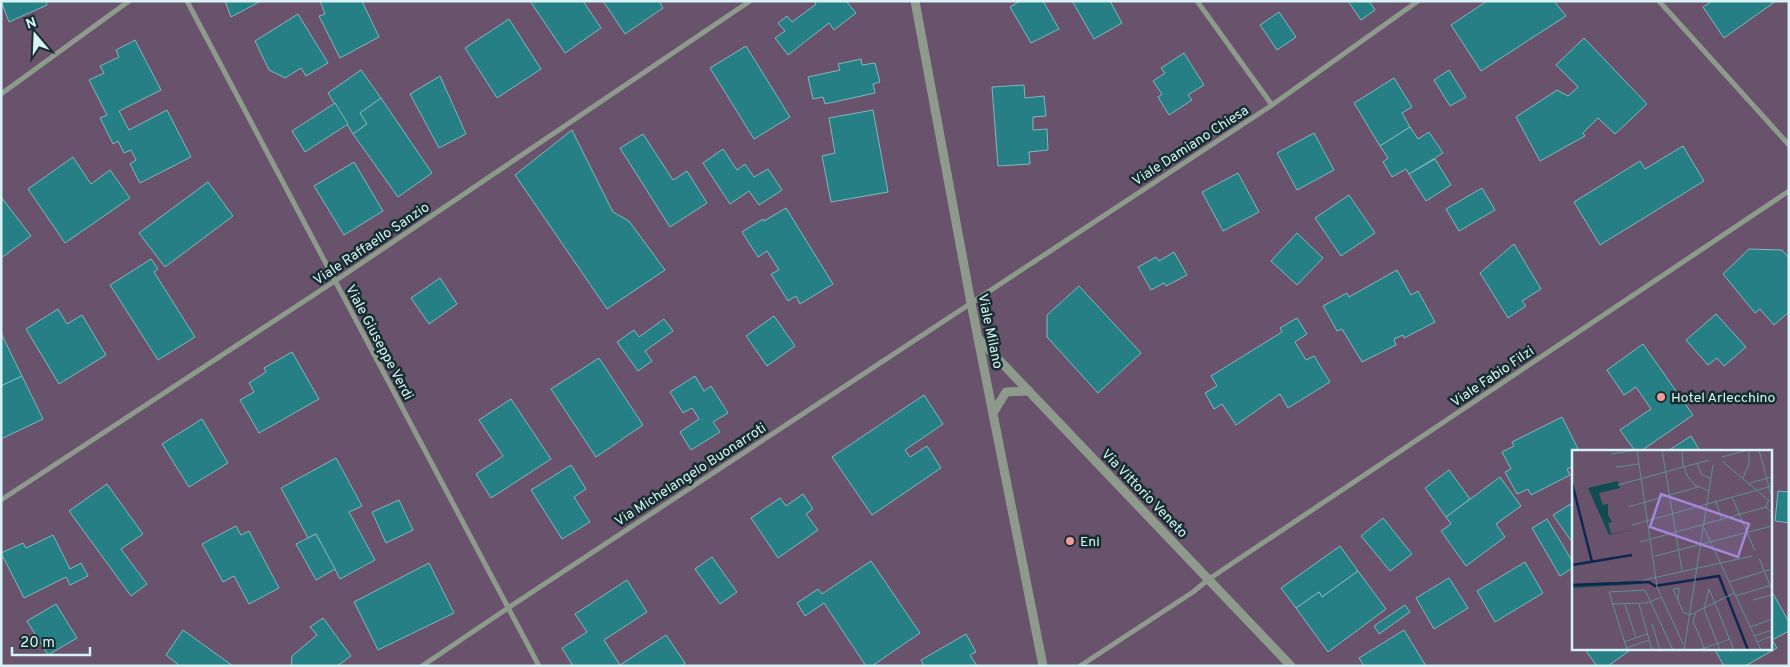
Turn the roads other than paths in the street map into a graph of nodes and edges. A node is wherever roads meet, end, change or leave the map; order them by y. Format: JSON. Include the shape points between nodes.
{"nodes":[{"id":1,"x":129,"y":1,"type":"edge"},
{"id":2,"x":187,"y":1,"type":"edge"},
{"id":3,"x":750,"y":1,"type":"edge"},
{"id":4,"x":914,"y":1,"type":"edge"},
{"id":5,"x":1198,"y":1,"type":"edge"},
{"id":6,"x":1418,"y":1,"type":"edge"},
{"id":7,"x":1659,"y":1,"type":"edge"},
{"id":8,"x":1,"y":94,"type":"edge"},
{"id":9,"x":1272,"y":105,"type":"junction"},
{"id":10,"x":1789,"y":145,"type":"edge"},
{"id":11,"x":1789,"y":191,"type":"edge"},
{"id":12,"x":335,"y":281,"type":"junction"},
{"id":13,"x":971,"y":303,"type":"junction"},
{"id":14,"x":979,"y":339,"type":"junction"},
{"id":15,"x":1029,"y":391,"type":"junction"},
{"id":16,"x":993,"y":412,"type":"junction"},
{"id":17,"x":1,"y":500,"type":"edge"},
{"id":18,"x":1209,"y":579,"type":"junction"},
{"id":19,"x":508,"y":608,"type":"junction"},
{"id":20,"x":422,"y":666,"type":"edge"},
{"id":21,"x":539,"y":666,"type":"edge"},
{"id":22,"x":1044,"y":666,"type":"edge"},
{"id":23,"x":1080,"y":666,"type":"edge"},
{"id":24,"x":1290,"y":666,"type":"edge"}],
"edges":[{"from":1,"to":8,"type":"street"},
{"from":2,"to":12,"type":"street","name":"Viale Giuseppe Verdi"},
{"from":3,"to":12,"type":"street","name":"Viale Raffaello Sanzio"},
{"from":4,"to":13,"type":"street","name":"Viale Milano"},
{"from":5,"to":9,"type":"street"},
{"from":6,"to":9,"type":"street","name":"Viale Damiano Chiesa"},
{"from":7,"to":10,"type":"street"},
{"from":9,"to":13,"type":"street","name":"Viale Damiano Chiesa"},
{"from":11,"to":18,"type":"street","name":"Viale Fabio Filzi"},
{"from":12,"to":17,"type":"street","name":"Viale Raffaello Sanzio"},
{"from":12,"to":19,"type":"street","name":"Viale Giuseppe Verdi"},
{"from":13,"to":14,"type":"street","name":"Viale Milano"},
{"from":13,"to":19,"type":"street","name":"Via Michelangelo Buonarroti"},
{"from":14,"to":15,"type":"street","name":"Via Vittorio Veneto"},
{"from":14,"to":16,"type":"street","name":"Viale Milano"},
{"from":15,"to":16,"type":"street","via":[[1006,392]]},
{"from":15,"to":18,"type":"street","name":"Via Vittorio Veneto"},
{"from":16,"to":22,"type":"street","name":"Viale Milano"},
{"from":18,"to":23,"type":"street","name":"Viale Fabio Filzi"},
{"from":18,"to":24,"type":"street","name":"Via Vittorio Veneto"},
{"from":19,"to":20,"type":"street","name":"Via Michelangelo Buonarroti"},
{"from":19,"to":21,"type":"street","name":"Viale Giuseppe Verdi"}]}
